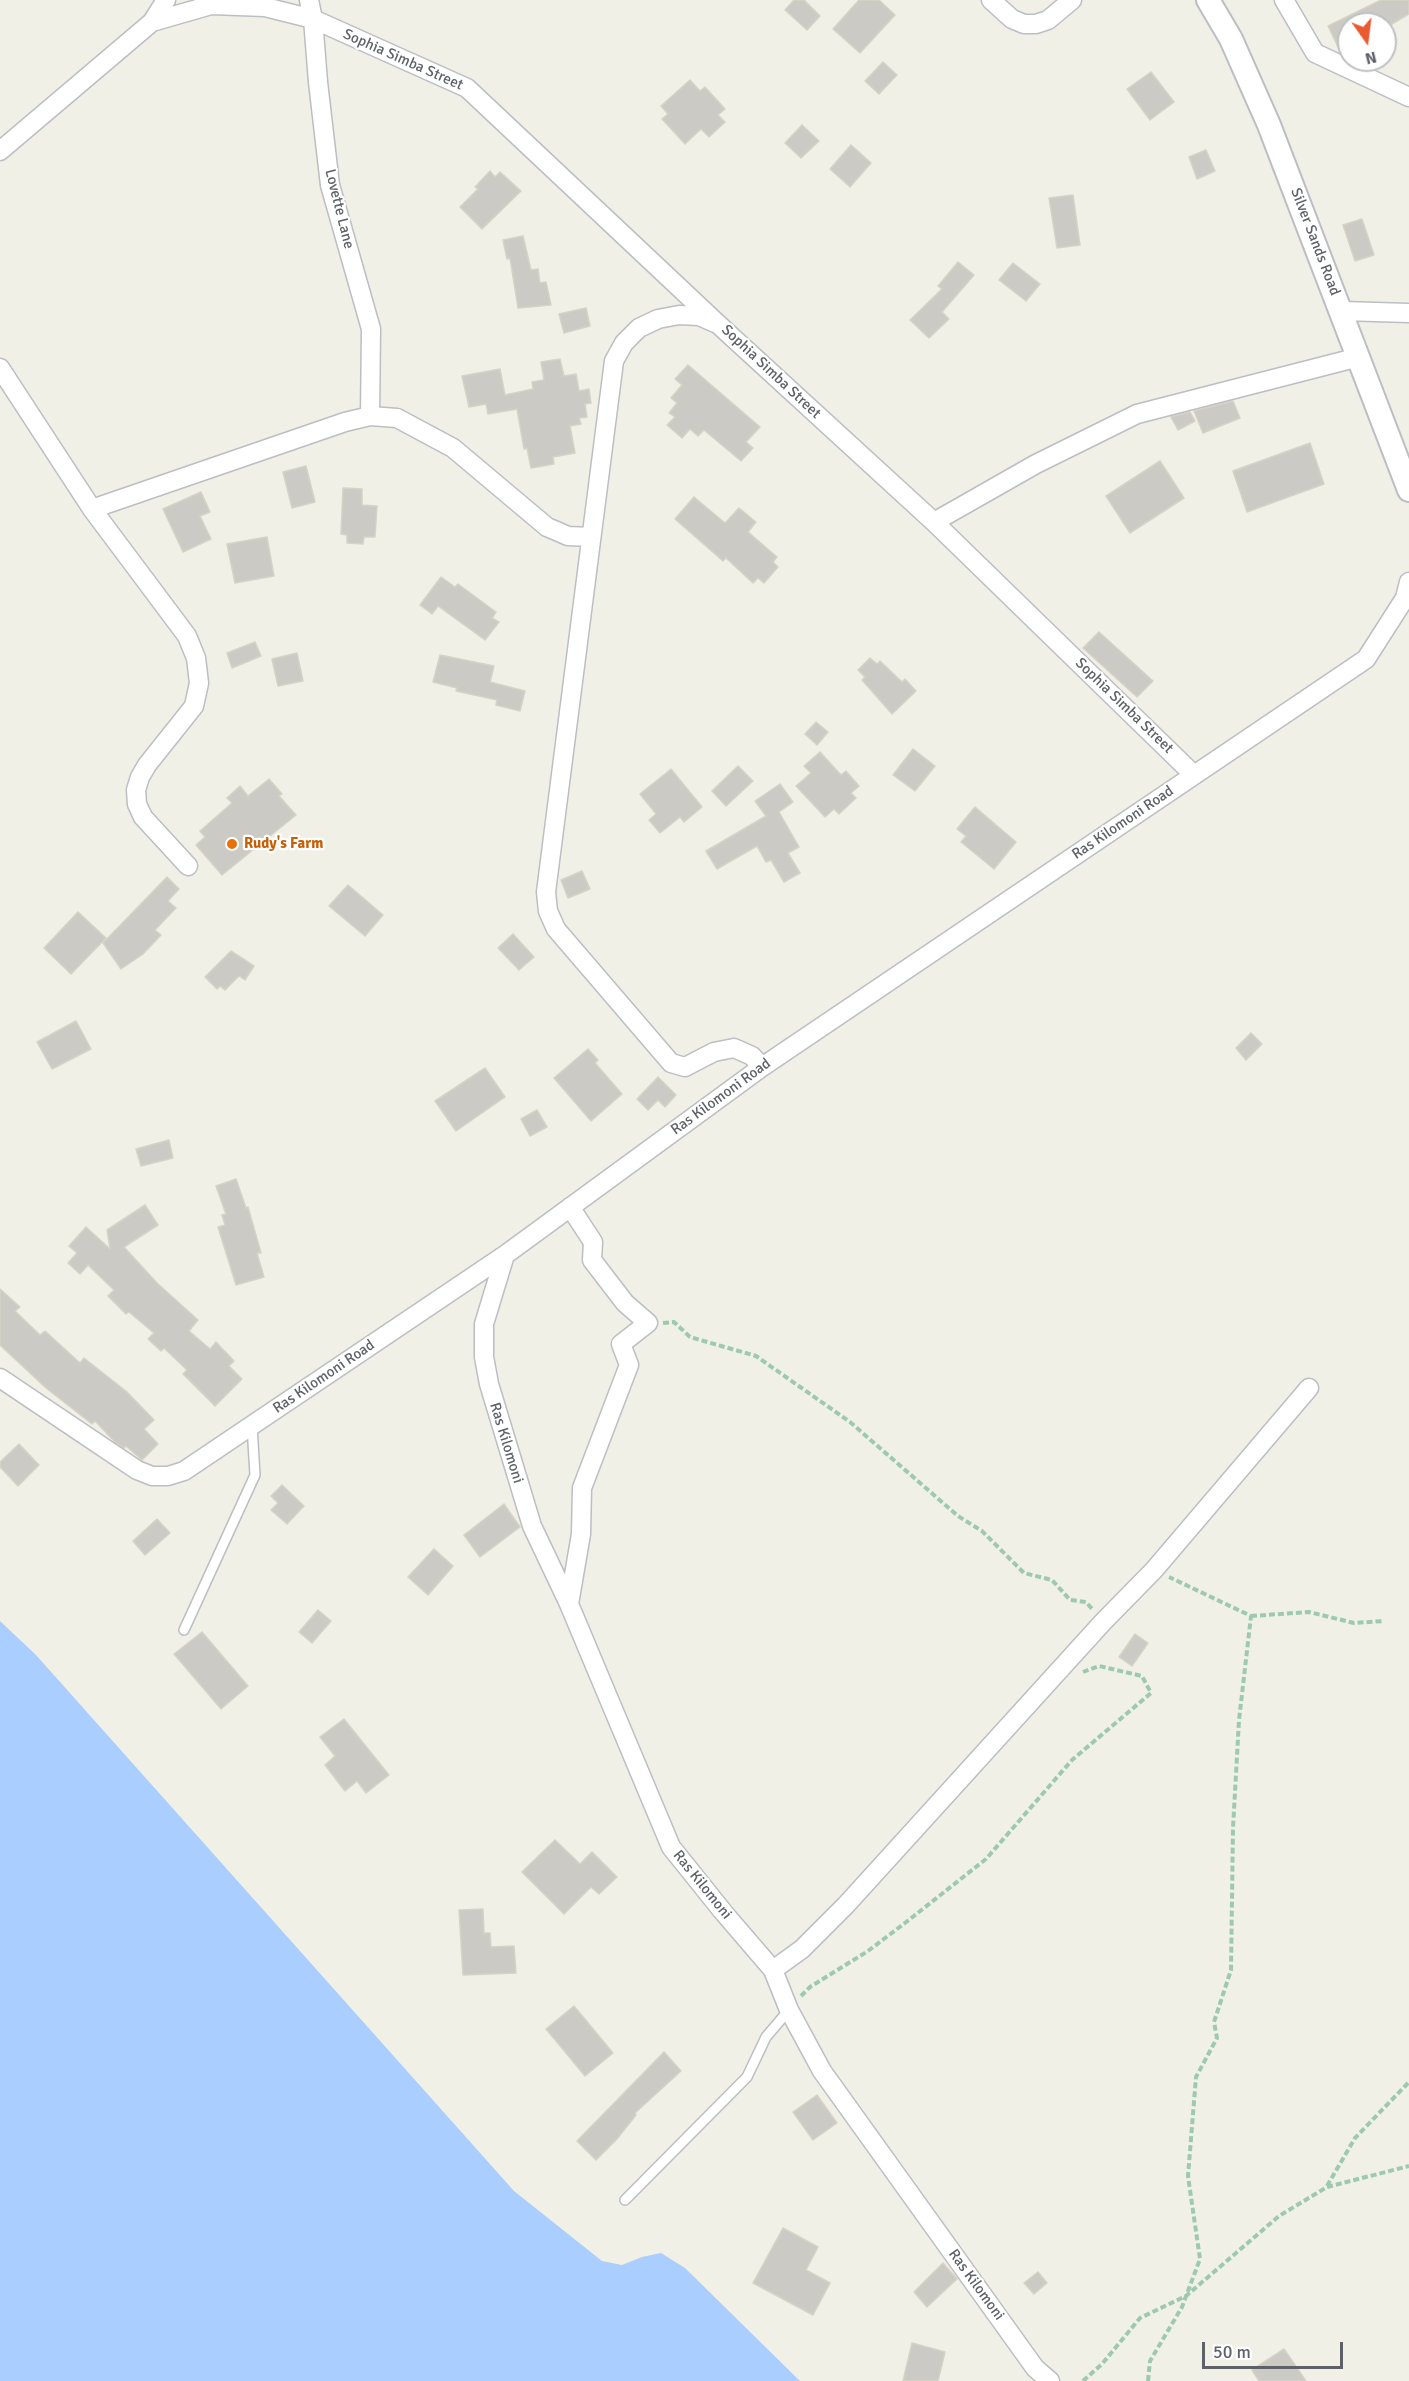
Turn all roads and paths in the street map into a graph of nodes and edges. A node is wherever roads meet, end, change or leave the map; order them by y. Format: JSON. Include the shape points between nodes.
{"nodes":[{"id":1,"x":166,"y":0,"type":"edge"},
{"id":2,"x":309,"y":0,"type":"edge"},
{"id":3,"x":991,"y":0,"type":"edge"},
{"id":4,"x":1072,"y":0,"type":"edge"},
{"id":5,"x":1208,"y":0,"type":"edge"},
{"id":6,"x":1284,"y":0,"type":"edge"},
{"id":7,"x":313,"y":19,"type":"junction"},
{"id":8,"x":152,"y":22,"type":"junction"},
{"id":9,"x":1409,"y":97,"type":"edge"},
{"id":10,"x":0,"y":151,"type":"edge"},
{"id":11,"x":1342,"y":310,"type":"junction"},
{"id":12,"x":1409,"y":313,"type":"edge"},
{"id":13,"x":719,"y":325,"type":"junction"},
{"id":14,"x":1359,"y":357,"type":"junction"},
{"id":15,"x":0,"y":368,"type":"edge"},
{"id":16,"x":370,"y":416,"type":"junction"},
{"id":17,"x":1409,"y":490,"type":"edge"},
{"id":18,"x":92,"y":509,"type":"junction"},
{"id":19,"x":934,"y":522,"type":"junction"},
{"id":20,"x":591,"y":537,"type":"junction"},
{"id":21,"x":1409,"y":582,"type":"edge"},
{"id":22,"x":1194,"y":775,"type":"junction"},
{"id":23,"x":188,"y":866,"type":"dead end"},
{"id":24,"x":762,"y":1067,"type":"junction"},
{"id":25,"x":570,"y":1207,"type":"junction"},
{"id":26,"x":505,"y":1255,"type":"junction"},
{"id":27,"x":648,"y":1323,"type":"junction"},
{"id":28,"x":0,"y":1378,"type":"edge"},
{"id":29,"x":1309,"y":1388,"type":"dead end"},
{"id":30,"x":252,"y":1426,"type":"junction"},
{"id":31,"x":1154,"y":1570,"type":"junction"},
{"id":32,"x":569,"y":1604,"type":"junction"},
{"id":33,"x":1251,"y":1616,"type":"junction"},
{"id":34,"x":1384,"y":1621,"type":"dead end"},
{"id":35,"x":1103,"y":1622,"type":"junction"},
{"id":36,"x":184,"y":1630,"type":"dead end"},
{"id":37,"x":1083,"y":1672,"type":"dead end"},
{"id":38,"x":773,"y":1970,"type":"junction"},
{"id":39,"x":789,"y":2010,"type":"junction"},
{"id":40,"x":1409,"y":2082,"type":"edge"},
{"id":41,"x":1409,"y":2166,"type":"edge"},
{"id":42,"x":1327,"y":2187,"type":"junction"},
{"id":43,"x":625,"y":2200,"type":"dead end"},
{"id":44,"x":1186,"y":2296,"type":"junction"},
{"id":45,"x":1050,"y":2381,"type":"edge"},
{"id":46,"x":1083,"y":2381,"type":"edge"},
{"id":47,"x":1148,"y":2381,"type":"edge"}],
"edges":[{"from":1,"to":8,"type":"street"},
{"from":2,"to":7,"type":"street","name":"Lovette Lane"},
{"from":3,"to":4,"type":"street","via":[[1007,16],[1024,24],[1048,20]]},
{"from":5,"to":11,"type":"street","name":"Silver Sands Road","via":[[1231,39],[1269,125]]},
{"from":6,"to":9,"type":"street","via":[[1315,53]]},
{"from":7,"to":8,"type":"street","name":"Sophia Simba Street","via":[[265,7],[211,5]]},
{"from":7,"to":13,"type":"street","name":"Sophia Simba Street","via":[[467,88]]},
{"from":7,"to":16,"type":"street","name":"Lovette Lane","via":[[330,185],[371,329]]},
{"from":8,"to":10,"type":"street"},
{"from":11,"to":12,"type":"street"},
{"from":11,"to":14,"type":"street","name":"Silver Sands Road"},
{"from":13,"to":19,"type":"street","name":"Sophia Simba Street"},
{"from":13,"to":20,"type":"street","via":[[699,316],[658,318],[639,328],[624,343],[614,361]]},
{"from":14,"to":17,"type":"street","name":"Silver Sands Road"},
{"from":14,"to":19,"type":"street","via":[[1137,414],[1036,464]]},
{"from":15,"to":18,"type":"street"},
{"from":16,"to":18,"type":"street"},
{"from":16,"to":20,"type":"street","via":[[397,418],[453,448],[547,526],[568,536]]},
{"from":18,"to":23,"type":"street","via":[[187,636],[196,658],[194,706],[147,765],[136,790],[143,817]]},
{"from":19,"to":22,"type":"street","name":"Sophia Simba Street"},
{"from":20,"to":24,"type":"street","via":[[546,892],[548,911],[556,929],[675,1066],[685,1067],[714,1052],[734,1048],[744,1050]]},
{"from":21,"to":22,"type":"street","name":"Ras Kilomoni Road","via":[[1405,598],[1366,658]]},
{"from":22,"to":24,"type":"street","name":"Ras Kilomoni Road"},
{"from":24,"to":25,"type":"street","name":"Ras Kilomoni Road"},
{"from":25,"to":26,"type":"street","name":"Ras Kilomoni Road"},
{"from":25,"to":27,"type":"street","via":[[592,1242],[592,1260],[625,1303]]},
{"from":26,"to":30,"type":"street","name":"Ras Kilomoni Road"},
{"from":26,"to":32,"type":"street","name":"Ras Kilomoni","via":[[484,1324],[484,1357],[532,1526]]},
{"from":27,"to":32,"type":"street","via":[[621,1344],[629,1365],[582,1488],[581,1534]]},
{"from":27,"to":35,"type":"path","via":[[674,1322],[690,1337],[756,1356],[850,1422],[958,1516],[982,1531],[1024,1573],[1052,1580],[1070,1600],[1086,1602]]},
{"from":28,"to":30,"type":"street","name":"Ras Kilomoni Road","via":[[137,1470],[152,1476],[184,1471]]},
{"from":29,"to":31,"type":"street"},
{"from":30,"to":36,"type":"lane","via":[[255,1476]]},
{"from":31,"to":33,"type":"path"},
{"from":31,"to":35,"type":"street"},
{"from":32,"to":38,"type":"street","name":"Ras Kilomoni","via":[[671,1847]]},
{"from":33,"to":34,"type":"path","via":[[1309,1612],[1354,1623]]},
{"from":33,"to":44,"type":"path","via":[[1238,1732],[1231,1970],[1214,2022],[1217,2038],[1196,2077],[1188,2176],[1200,2259]]},
{"from":35,"to":38,"type":"street","via":[[846,1905],[802,1949]]},
{"from":37,"to":39,"type":"path","via":[[1099,1666],[1142,1676],[1151,1693],[1072,1760],[986,1859],[868,1951],[810,1987]]},
{"from":38,"to":39,"type":"street","name":"Ras Kilomoni"},
{"from":39,"to":43,"type":"lane","via":[[766,2037],[747,2077]]},
{"from":39,"to":45,"type":"street","name":"Ras Kilomoni","via":[[822,2071],[1035,2368]]},
{"from":40,"to":42,"type":"path","via":[[1355,2138]]},
{"from":41,"to":42,"type":"path"},
{"from":42,"to":44,"type":"path","via":[[1279,2216]]},
{"from":44,"to":46,"type":"path","via":[[1140,2318]]},
{"from":44,"to":47,"type":"path","via":[[1150,2361]]}]}
